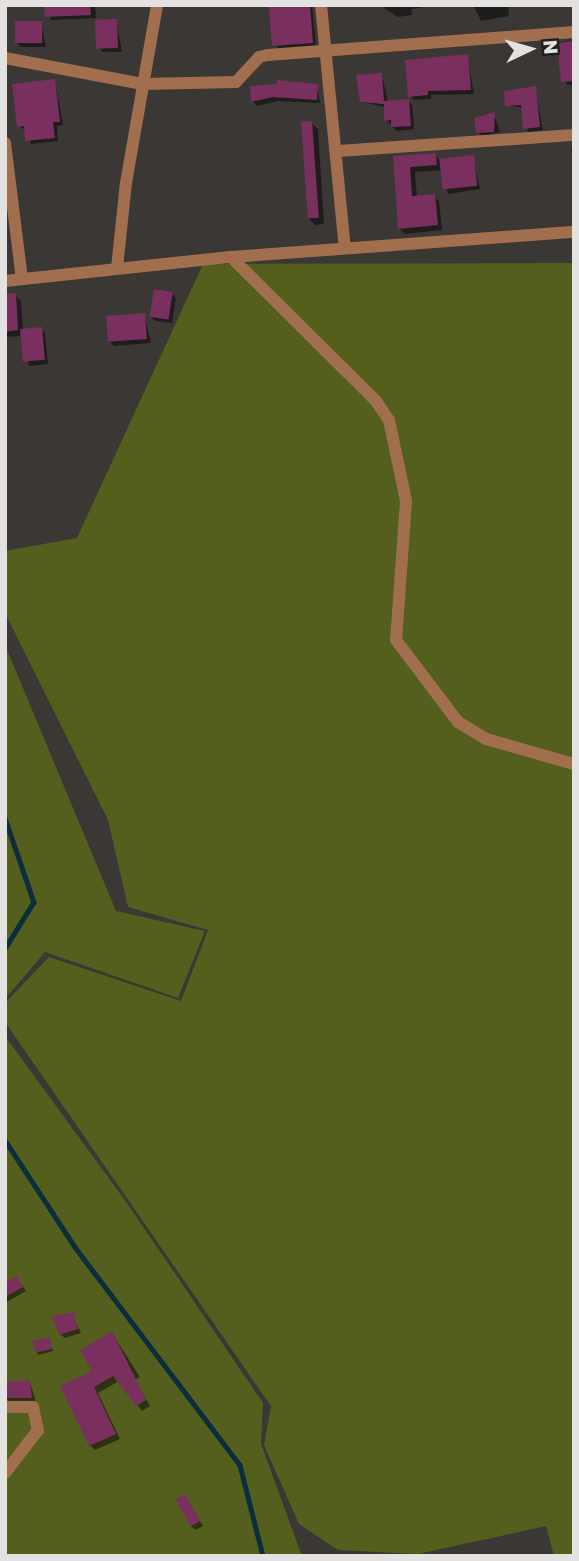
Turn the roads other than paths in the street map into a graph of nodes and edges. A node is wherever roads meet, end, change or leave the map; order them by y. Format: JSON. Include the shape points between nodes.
{"nodes":[{"id":1,"x":157,"y":5,"type":"edge"},
{"id":2,"x":321,"y":5,"type":"edge"},
{"id":3,"x":574,"y":32,"type":"edge"},
{"id":4,"x":326,"y":51,"type":"junction"},
{"id":5,"x":5,"y":58,"type":"edge"},
{"id":6,"x":143,"y":84,"type":"junction"},
{"id":7,"x":574,"y":135,"type":"edge"},
{"id":8,"x":5,"y":142,"type":"edge"},
{"id":9,"x":338,"y":151,"type":"junction"},
{"id":10,"x":7,"y":175,"type":"edge"},
{"id":11,"x":574,"y":232,"type":"edge"},
{"id":12,"x":345,"y":248,"type":"junction"},
{"id":13,"x":231,"y":257,"type":"junction"},
{"id":14,"x":117,"y":268,"type":"junction"},
{"id":15,"x":22,"y":279,"type":"junction"},
{"id":16,"x":5,"y":281,"type":"edge"},
{"id":17,"x":574,"y":764,"type":"edge"},
{"id":18,"x":5,"y":1407,"type":"edge"},
{"id":19,"x":5,"y":1473,"type":"edge"}],
"edges":[{"from":1,"to":6,"type":"street"},
{"from":2,"to":4,"type":"street"},
{"from":3,"to":4,"type":"street"},
{"from":4,"to":6,"type":"street","via":[[259,57],[236,82]]},
{"from":4,"to":9,"type":"street"},
{"from":5,"to":6,"type":"street"},
{"from":6,"to":14,"type":"street"},
{"from":7,"to":9,"type":"street"},
{"from":8,"to":10,"type":"street"},
{"from":9,"to":12,"type":"street"},
{"from":10,"to":15,"type":"street"},
{"from":11,"to":12,"type":"street"},
{"from":12,"to":13,"type":"street"},
{"from":13,"to":14,"type":"street"},
{"from":13,"to":17,"type":"street","via":[[360,385],[389,420],[406,501],[396,640],[458,722],[486,739]]},
{"from":14,"to":15,"type":"street"},
{"from":15,"to":16,"type":"street"},
{"from":18,"to":19,"type":"street","via":[[33,1407],[38,1430]]}]}
